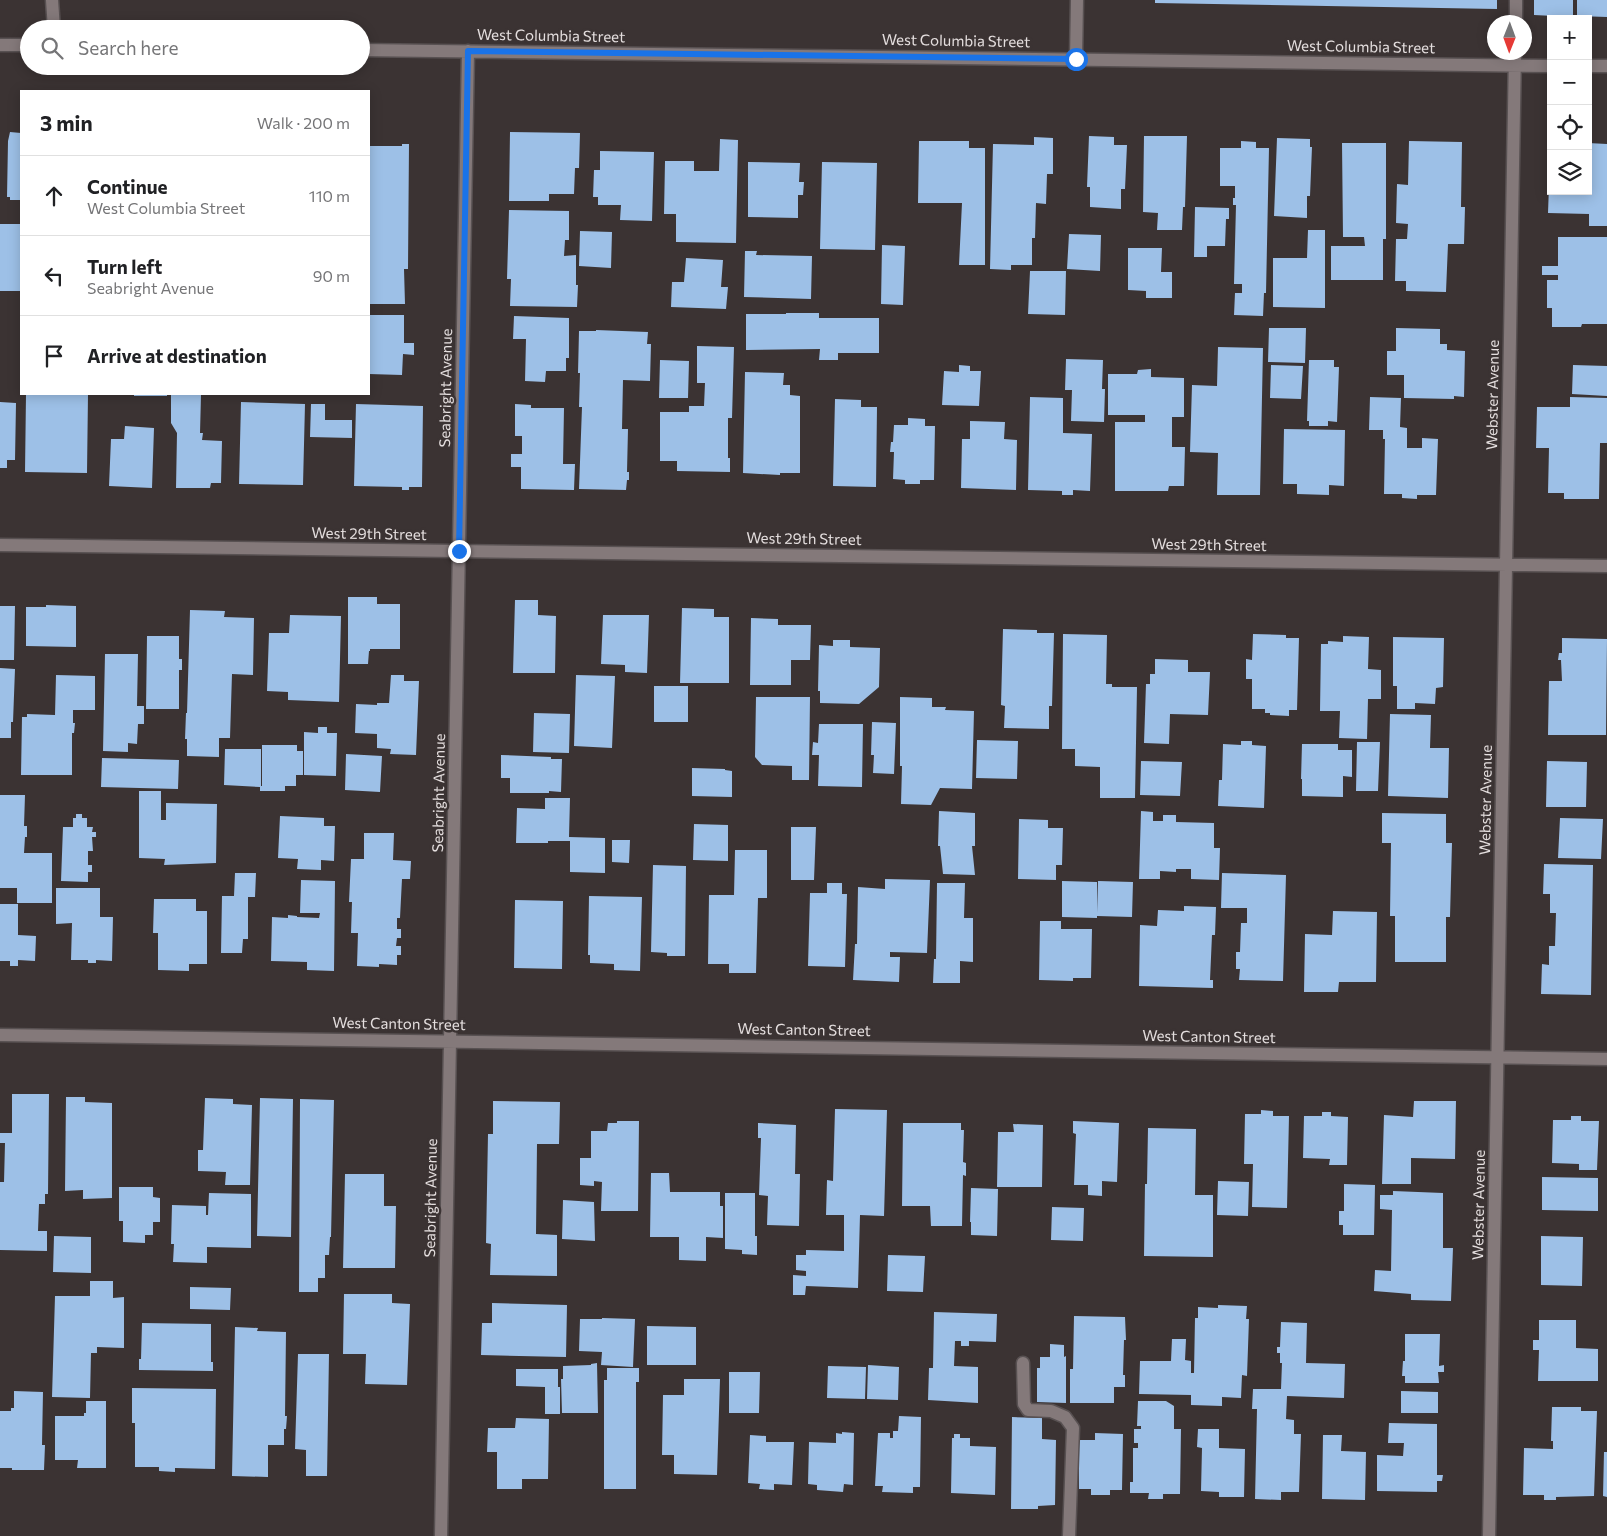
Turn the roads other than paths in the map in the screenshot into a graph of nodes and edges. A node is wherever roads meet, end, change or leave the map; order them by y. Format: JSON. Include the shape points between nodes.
{"nodes":[{"id":1,"x":52,"y":0,"type":"edge"},
{"id":2,"x":1077,"y":0,"type":"edge"},
{"id":3,"x":1516,"y":0,"type":"edge"},
{"id":4,"x":1516,"y":15,"type":"edge"},
{"id":5,"x":53,"y":20,"type":"edge"},
{"id":6,"x":0,"y":45,"type":"edge"},
{"id":7,"x":20,"y":45,"type":"edge"},
{"id":8,"x":370,"y":50,"type":"edge"},
{"id":9,"x":468,"y":51,"type":"junction"},
{"id":10,"x":1076,"y":59,"type":"junction"},
{"id":11,"x":1487,"y":59,"type":"edge"},
{"id":12,"x":1515,"y":60,"type":"edge"},
{"id":13,"x":1520,"y":60,"type":"edge"},
{"id":14,"x":1547,"y":65,"type":"edge"},
{"id":15,"x":1592,"y":66,"type":"edge"},
{"id":16,"x":1607,"y":66,"type":"edge"},
{"id":17,"x":0,"y":545,"type":"edge"},
{"id":18,"x":459,"y":551,"type":"junction"},
{"id":19,"x":1506,"y":565,"type":"junction"},
{"id":20,"x":1607,"y":566,"type":"edge"},
{"id":21,"x":0,"y":1035,"type":"edge"},
{"id":22,"x":451,"y":1041,"type":"junction"},
{"id":23,"x":1498,"y":1058,"type":"junction"},
{"id":24,"x":1607,"y":1060,"type":"edge"},
{"id":25,"x":1023,"y":1363,"type":"dead end"},
{"id":26,"x":442,"y":1536,"type":"edge"},
{"id":27,"x":1069,"y":1536,"type":"edge"},
{"id":28,"x":1489,"y":1536,"type":"edge"}],
"edges":[{"from":1,"to":5,"type":"street"},
{"from":2,"to":10,"type":"street"},
{"from":3,"to":4,"type":"street"},
{"from":6,"to":7,"type":"street"},
{"from":8,"to":9,"type":"street","name":"West Columbia Street"},
{"from":9,"to":10,"type":"street","name":"West Columbia Street"},
{"from":9,"to":18,"type":"street","name":"Seabright Avenue"},
{"from":10,"to":11,"type":"street","name":"West Columbia Street"},
{"from":12,"to":19,"type":"street","name":"Webster Avenue"},
{"from":13,"to":14,"type":"street","name":"West Columbia Street"},
{"from":15,"to":16,"type":"street"},
{"from":17,"to":18,"type":"street","name":"West 29th Street"},
{"from":18,"to":19,"type":"street","name":"West 29th Street"},
{"from":18,"to":22,"type":"street","name":"Seabright Avenue"},
{"from":19,"to":20,"type":"street","name":"West 29th Street"},
{"from":19,"to":23,"type":"street","name":"Webster Avenue"},
{"from":21,"to":22,"type":"street","name":"West Canton Street"},
{"from":22,"to":23,"type":"street","name":"West Canton Street"},
{"from":22,"to":26,"type":"street","name":"Seabright Avenue"},
{"from":23,"to":24,"type":"street","name":"West Canton Street"},
{"from":23,"to":28,"type":"street","name":"Webster Avenue"},
{"from":25,"to":27,"type":"street","via":[[1024,1404],[1028,1410],[1051,1411],[1065,1417],[1073,1428]]}]}
